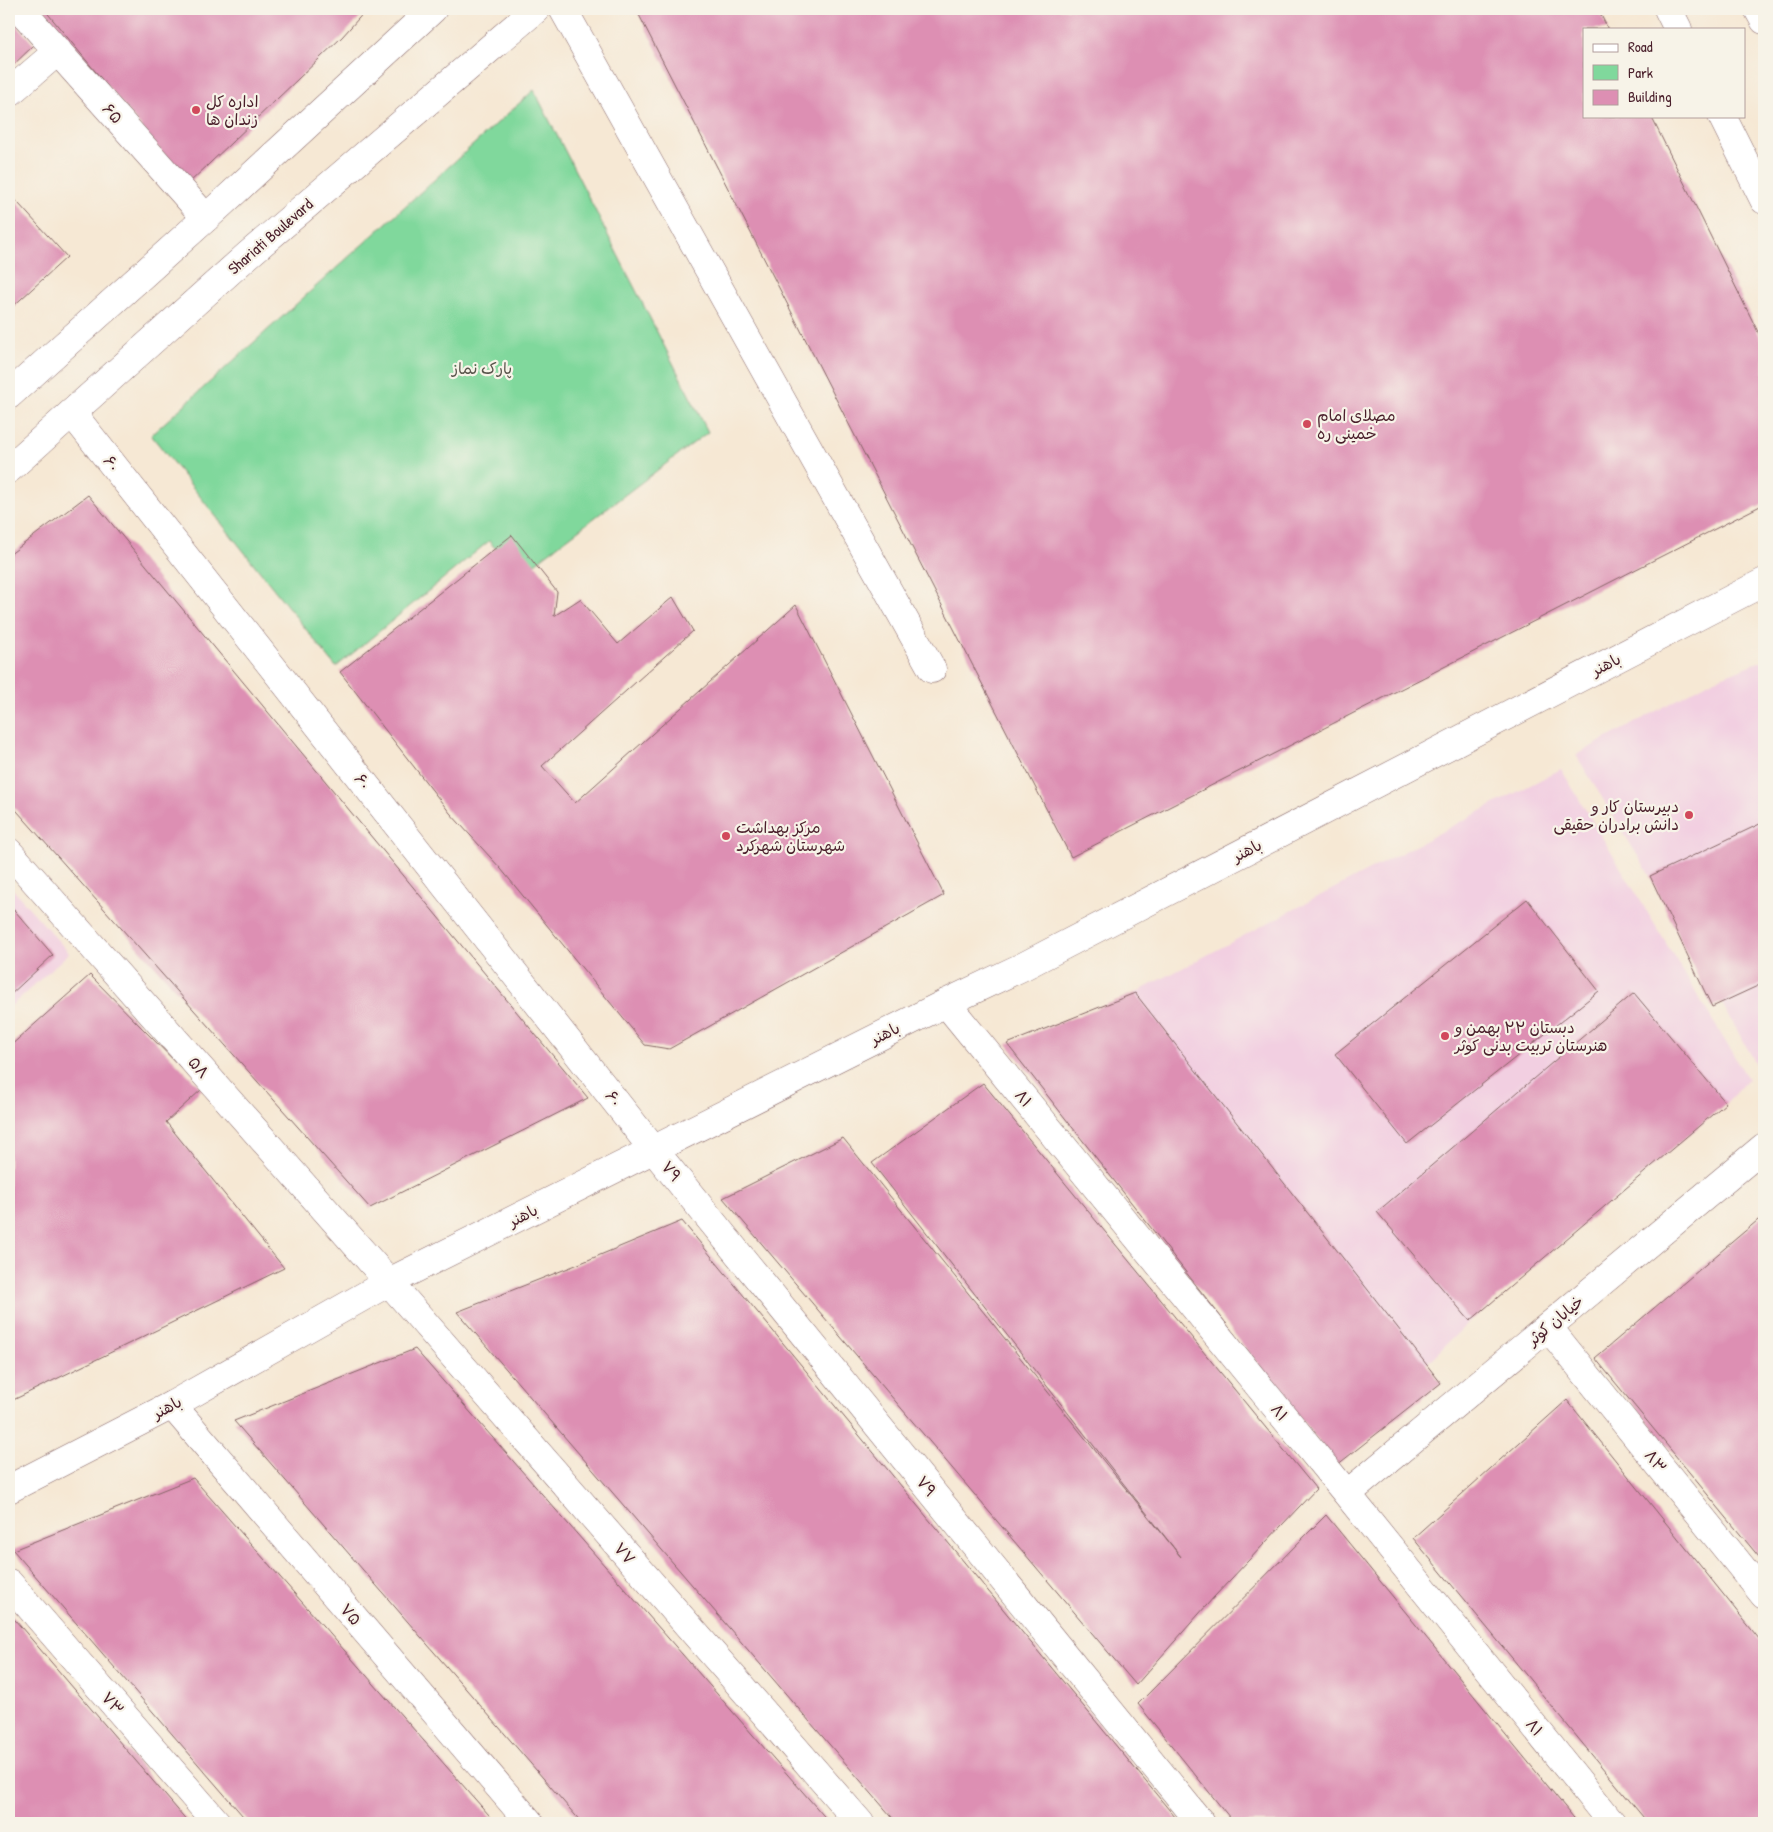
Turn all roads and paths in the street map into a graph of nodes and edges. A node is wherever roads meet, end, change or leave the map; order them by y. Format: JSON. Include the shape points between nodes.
{"nodes":[{"id":1,"x":20,"y":9,"type":"edge"},
{"id":2,"x":433,"y":9,"type":"edge"},
{"id":3,"x":536,"y":9,"type":"edge"},
{"id":4,"x":563,"y":9,"type":"edge"},
{"id":5,"x":1668,"y":9,"type":"edge"},
{"id":6,"x":1758,"y":9,"type":"edge"},
{"id":7,"x":1764,"y":20,"type":"edge"},
{"id":8,"x":1678,"y":28,"type":"edge"},
{"id":9,"x":58,"y":51,"type":"junction"},
{"id":10,"x":9,"y":93,"type":"edge"},
{"id":11,"x":1723,"y":118,"type":"edge"},
{"id":12,"x":1764,"y":200,"type":"edge"},
{"id":13,"x":206,"y":218,"type":"junction"},
{"id":14,"x":9,"y":395,"type":"edge"},
{"id":15,"x":72,"y":413,"type":"junction"},
{"id":16,"x":9,"y":469,"type":"edge"},
{"id":17,"x":1764,"y":582,"type":"edge"},
{"id":18,"x":932,"y":670,"type":"dead end"},
{"id":19,"x":9,"y":852,"type":"edge"},
{"id":20,"x":946,"y":1003,"type":"junction"},
{"id":21,"x":1764,"y":1147,"type":"edge"},
{"id":22,"x":653,"y":1149,"type":"junction"},
{"id":23,"x":389,"y":1282,"type":"junction"},
{"id":24,"x":1548,"y":1327,"type":"junction"},
{"id":25,"x":172,"y":1405,"type":"junction"},
{"id":26,"x":9,"y":1489,"type":"edge"},
{"id":27,"x":1347,"y":1494,"type":"junction"},
{"id":28,"x":9,"y":1583,"type":"edge"},
{"id":29,"x":1764,"y":1595,"type":"edge"},
{"id":30,"x":217,"y":1823,"type":"edge"},
{"id":31,"x":530,"y":1823,"type":"edge"},
{"id":32,"x":860,"y":1823,"type":"edge"},
{"id":33,"x":1201,"y":1823,"type":"edge"},
{"id":34,"x":1612,"y":1823,"type":"edge"}],
"edges":[{"from":1,"to":9,"type":"street","name":"۶۵"},
{"from":2,"to":13,"type":"street"},
{"from":3,"to":15,"type":"street","name":"Shariati Boulevard","via":[[248,255]]},
{"from":4,"to":18,"type":"street"},
{"from":5,"to":8,"type":"street"},
{"from":6,"to":7,"type":"street"},
{"from":9,"to":10,"type":"street"},
{"from":9,"to":13,"type":"street","name":"۶۵"},
{"from":11,"to":12,"type":"street"},
{"from":13,"to":14,"type":"street"},
{"from":15,"to":16,"type":"street","name":"Shariati Boulevard"},
{"from":15,"to":22,"type":"street","name":"۶۰"},
{"from":17,"to":20,"type":"street","name":"باهنر","via":[[1024,966]]},
{"from":19,"to":23,"type":"street","name":"۵۸"},
{"from":20,"to":22,"type":"street","name":"باهنر"},
{"from":20,"to":27,"type":"street","name":"۸۱"},
{"from":21,"to":24,"type":"street","name":"خیابان کوثر"},
{"from":22,"to":23,"type":"street","name":"باهنر"},
{"from":22,"to":33,"type":"street","name":"۷۹"},
{"from":23,"to":25,"type":"street","name":"باهنر"},
{"from":23,"to":32,"type":"street","name":"۷۷"},
{"from":24,"to":27,"type":"street","name":"خیابان کوثر"},
{"from":24,"to":29,"type":"street","name":"۸۳"},
{"from":25,"to":26,"type":"street","name":"باهنر"},
{"from":25,"to":31,"type":"street","name":"۷۵"},
{"from":27,"to":34,"type":"street","name":"۸۱"},
{"from":28,"to":30,"type":"street","name":"۷۳"}]}
